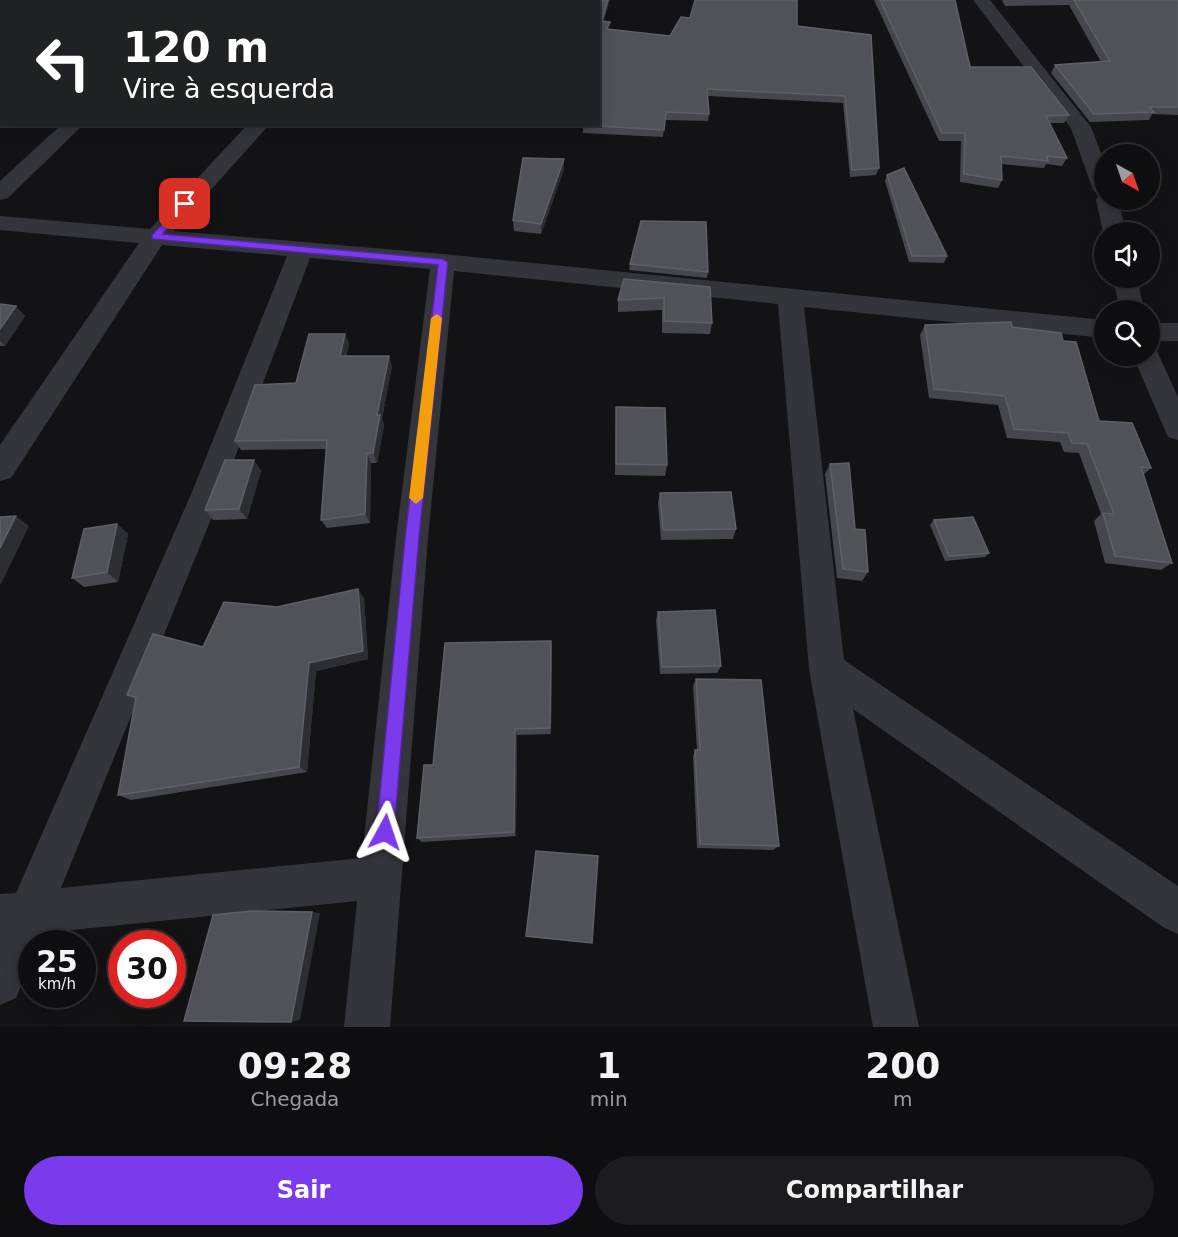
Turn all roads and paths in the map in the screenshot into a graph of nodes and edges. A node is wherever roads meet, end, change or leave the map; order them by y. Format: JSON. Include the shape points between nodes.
{"nodes":[{"id":1,"x":981,"y":0,"type":"edge"},
{"id":2,"x":72,"y":126,"type":"edge"},
{"id":3,"x":258,"y":126,"type":"edge"},
{"id":4,"x":1094,"y":163,"type":"edge"},
{"id":5,"x":0,"y":193,"type":"edge"},
{"id":6,"x":0,"y":223,"type":"edge"},
{"id":7,"x":155,"y":237,"type":"junction"},
{"id":8,"x":301,"y":250,"type":"junction"},
{"id":9,"x":443,"y":262,"type":"junction"},
{"id":10,"x":790,"y":298,"type":"junction"},
{"id":11,"x":1094,"y":327,"type":"edge"},
{"id":12,"x":1160,"y":332,"type":"edge"},
{"id":13,"x":1178,"y":332,"type":"edge"},
{"id":14,"x":1150,"y":366,"type":"edge"},
{"id":15,"x":1178,"y":429,"type":"edge"},
{"id":16,"x":0,"y":469,"type":"edge"},
{"id":17,"x":828,"y":669,"type":"junction"},
{"id":18,"x":381,"y":877,"type":"junction"},
{"id":19,"x":1178,"y":912,"type":"edge"},
{"id":20,"x":14,"y":915,"type":"edge"},
{"id":21,"x":0,"y":982,"type":"edge"},
{"id":22,"x":367,"y":1027,"type":"edge"},
{"id":23,"x":896,"y":1027,"type":"edge"}],
"edges":[{"from":1,"to":4,"type":"street","via":[[1081,127]]},
{"from":2,"to":5,"type":"street"},
{"from":3,"to":7,"type":"street"},
{"from":6,"to":7,"type":"street"},
{"from":7,"to":8,"type":"street"},
{"from":7,"to":16,"type":"street"},
{"from":8,"to":9,"type":"street"},
{"from":8,"to":20,"type":"street","via":[[207,492]]},
{"from":9,"to":10,"type":"street"},
{"from":9,"to":18,"type":"street","via":[[412,538]]},
{"from":10,"to":11,"type":"street"},
{"from":10,"to":17,"type":"street"},
{"from":12,"to":13,"type":"street"},
{"from":14,"to":15,"type":"street"},
{"from":17,"to":19,"type":"street"},
{"from":17,"to":23,"type":"street"},
{"from":18,"to":20,"type":"street"},
{"from":18,"to":22,"type":"street"},
{"from":20,"to":21,"type":"street"}]}
